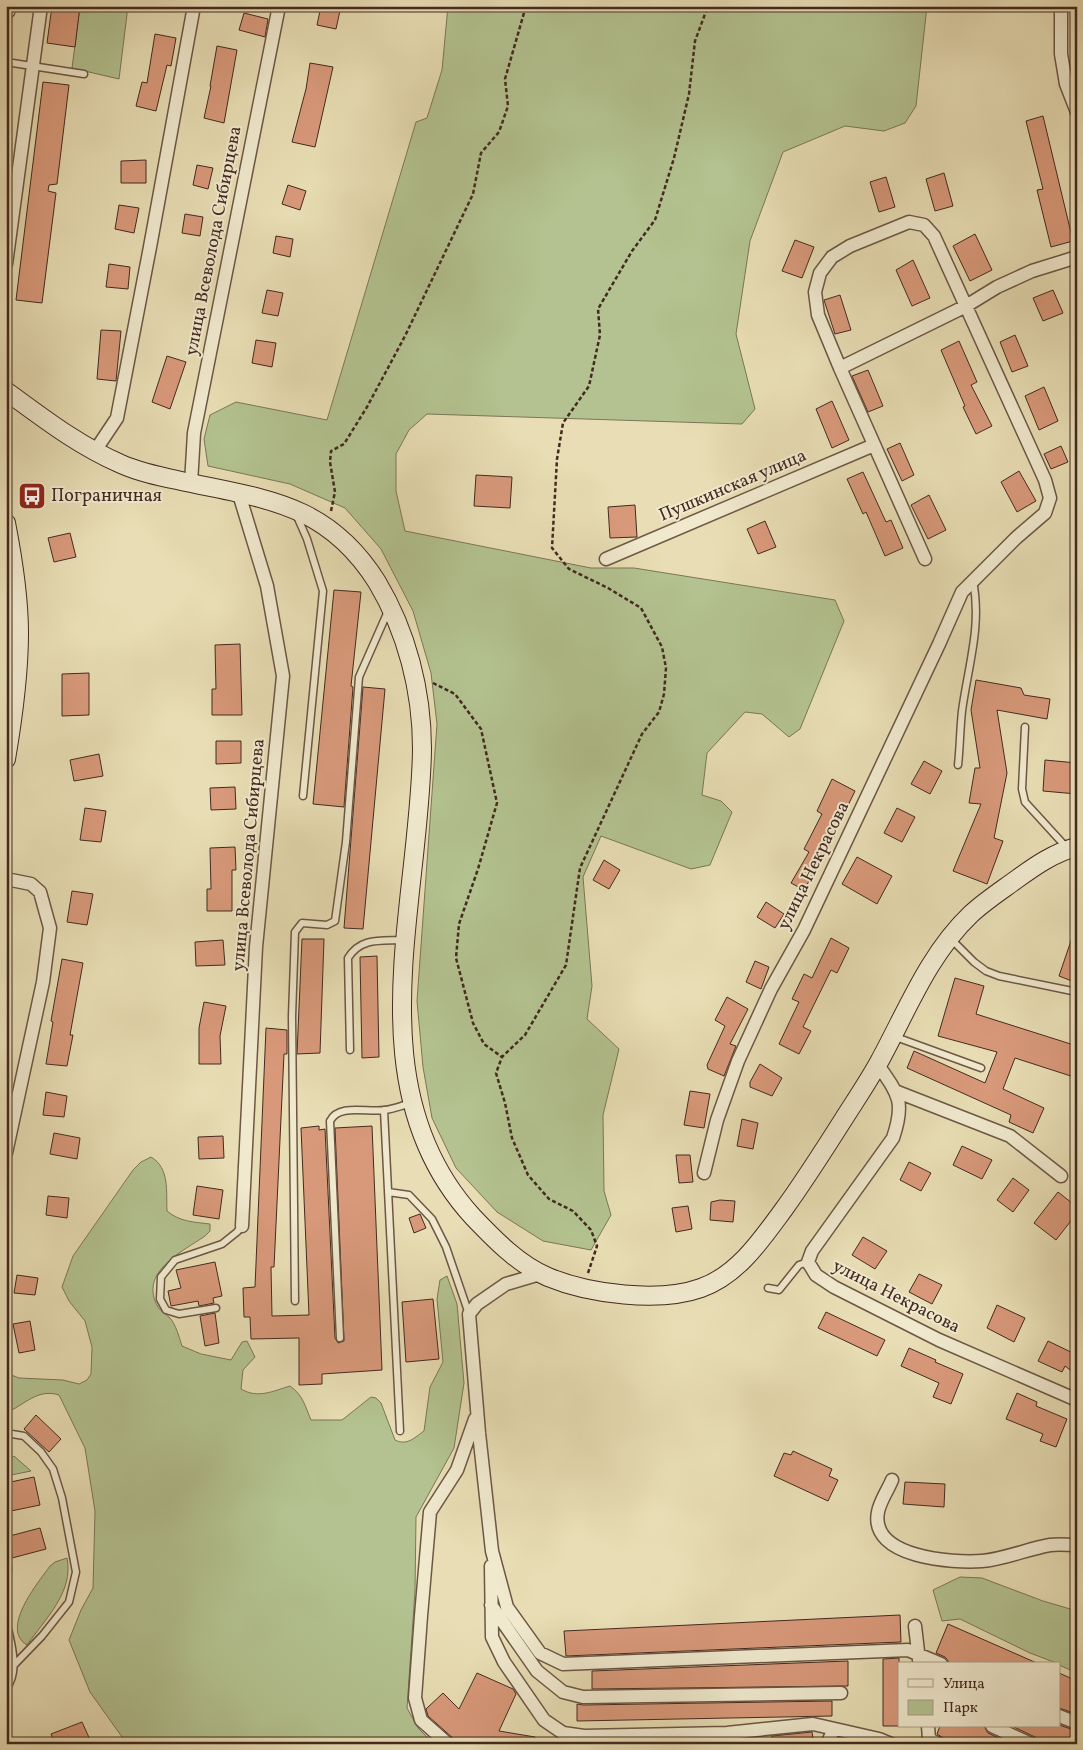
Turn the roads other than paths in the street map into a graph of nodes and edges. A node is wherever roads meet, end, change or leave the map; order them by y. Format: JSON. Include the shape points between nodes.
{"nodes":[{"id":1,"x":41,"y":6,"type":"edge"},
{"id":2,"x":194,"y":6,"type":"edge"},
{"id":3,"x":279,"y":6,"type":"edge"},
{"id":4,"x":1061,"y":6,"type":"edge"},
{"id":5,"x":6,"y":62,"type":"edge"},
{"id":6,"x":34,"y":66,"type":"junction"},
{"id":7,"x":84,"y":74,"type":"dead end"},
{"id":8,"x":1077,"y":112,"type":"edge"},
{"id":9,"x":1077,"y":257,"type":"edge"},
{"id":10,"x":6,"y":264,"type":"edge"},
{"id":11,"x":966,"y":306,"type":"junction"},
{"id":12,"x":840,"y":368,"type":"junction"},
{"id":13,"x":6,"y":391,"type":"edge"},
{"id":14,"x":874,"y":445,"type":"junction"},
{"id":15,"x":95,"y":451,"type":"junction"},
{"id":16,"x":191,"y":483,"type":"junction"},
{"id":17,"x":239,"y":494,"type":"junction"},
{"id":18,"x":293,"y":509,"type":"junction"},
{"id":19,"x":6,"y":523,"type":"edge"},
{"id":20,"x":606,"y":559,"type":"dead end"},
{"id":21,"x":925,"y":560,"type":"dead end"},
{"id":22,"x":973,"y":580,"type":"junction"},
{"id":23,"x":390,"y":606,"type":"junction"},
{"id":24,"x":1025,"y":727,"type":"dead end"},
{"id":25,"x":6,"y":759,"type":"edge"},
{"id":26,"x":958,"y":765,"type":"dead end"},
{"id":27,"x":303,"y":796,"type":"dead end"},
{"id":28,"x":1072,"y":848,"type":"edge"},
{"id":29,"x":6,"y":879,"type":"edge"},
{"id":30,"x":949,"y":937,"type":"junction"},
{"id":31,"x":404,"y":940,"type":"junction"},
{"id":32,"x":1077,"y":992,"type":"edge"},
{"id":33,"x":893,"y":1036,"type":"junction"},
{"id":34,"x":350,"y":1050,"type":"dead end"},
{"id":35,"x":878,"y":1065,"type":"junction"},
{"id":36,"x":981,"y":1068,"type":"dead end"},
{"id":37,"x":896,"y":1090,"type":"junction"},
{"id":38,"x":412,"y":1103,"type":"junction"},
{"id":39,"x":384,"y":1110,"type":"junction"},
{"id":40,"x":6,"y":1153,"type":"edge"},
{"id":41,"x":704,"y":1173,"type":"dead end"},
{"id":42,"x":1061,"y":1176,"type":"dead end"},
{"id":43,"x":388,"y":1192,"type":"junction"},
{"id":44,"x":242,"y":1226,"type":"joint"},
{"id":45,"x":808,"y":1262,"type":"junction"},
{"id":46,"x":540,"y":1274,"type":"junction"},
{"id":47,"x":768,"y":1288,"type":"dead end"},
{"id":48,"x":296,"y":1301,"type":"dead end"},
{"id":49,"x":216,"y":1308,"type":"dead end"},
{"id":50,"x":469,"y":1314,"type":"junction"},
{"id":51,"x":340,"y":1338,"type":"dead end"},
{"id":52,"x":1077,"y":1400,"type":"edge"},
{"id":53,"x":478,"y":1412,"type":"junction"},
{"id":54,"x":400,"y":1431,"type":"dead end"},
{"id":55,"x":6,"y":1435,"type":"edge"},
{"id":56,"x":892,"y":1480,"type":"dead end"},
{"id":57,"x":6,"y":1543,"type":"edge"},
{"id":58,"x":1077,"y":1545,"type":"edge"},
{"id":59,"x":492,"y":1551,"type":"junction"},
{"id":60,"x":6,"y":1583,"type":"edge"},
{"id":61,"x":491,"y":1606,"type":"junction"},
{"id":62,"x":6,"y":1619,"type":"edge"},
{"id":63,"x":916,"y":1626,"type":"dead end"},
{"id":64,"x":922,"y":1661,"type":"edge"},
{"id":65,"x":14,"y":1665,"type":"junction"},
{"id":66,"x":6,"y":1689,"type":"edge"},
{"id":67,"x":842,"y":1693,"type":"dead end"},
{"id":68,"x":1060,"y":1716,"type":"edge"},
{"id":69,"x":1077,"y":1723,"type":"edge"},
{"id":70,"x":928,"y":1728,"type":"edge"},
{"id":71,"x":996,"y":1728,"type":"edge"},
{"id":72,"x":834,"y":1729,"type":"junction"},
{"id":73,"x":448,"y":1744,"type":"edge"},
{"id":74,"x":827,"y":1744,"type":"edge"},
{"id":75,"x":891,"y":1744,"type":"edge"},
{"id":76,"x":939,"y":1744,"type":"edge"},
{"id":77,"x":1031,"y":1744,"type":"edge"}],
"edges":[{"from":1,"to":6,"type":"street"},
{"from":2,"to":15,"type":"street","via":[[117,418]]},
{"from":3,"to":16,"type":"street","name":"улица Всеволода Сибирцева","via":[[194,433]]},
{"from":4,"to":8,"type":"street","via":[[1061,54],[1066,84]]},
{"from":5,"to":6,"type":"lane"},
{"from":6,"to":7,"type":"lane"},
{"from":6,"to":10,"type":"street"},
{"from":9,"to":11,"type":"street","via":[[1032,271]]},
{"from":11,"to":12,"type":"street"},
{"from":11,"to":12,"type":"street","via":[[934,236],[924,225],[909,222],[850,246],[832,257],[820,273],[815,292],[818,315]]},
{"from":11,"to":22,"type":"street","via":[[1045,480],[1050,498],[1045,514]]},
{"from":12,"to":14,"type":"street"},
{"from":13,"to":15,"type":"main road"},
{"from":14,"to":20,"type":"street","name":"Пушкинская улица"},
{"from":14,"to":21,"type":"street"},
{"from":15,"to":16,"type":"main road","via":[[130,468]]},
{"from":16,"to":17,"type":"main road"},
{"from":17,"to":18,"type":"main road","via":[[271,500]]},
{"from":17,"to":44,"type":"street","name":"улица Всеволода Сибирцева","via":[[267,586],[284,676],[256,947]]},
{"from":18,"to":23,"type":"main road","via":[[328,527],[358,556]]},
{"from":18,"to":27,"type":"lane","via":[[307,539],[323,591]]},
{"from":19,"to":25,"type":"main road","via":[[17,592],[19,633]]},
{"from":22,"to":26,"type":"lane","via":[[977,600],[976,623],[962,711]]},
{"from":22,"to":41,"type":"street","name":"улица Некрасова","via":[[962,592],[804,930],[771,989],[738,1061],[717,1120]]},
{"from":23,"to":31,"type":"main road","via":[[414,673],[422,746]]},
{"from":23,"to":48,"type":"lane","via":[[359,677],[346,842],[335,921],[327,924],[302,923],[295,932],[292,1016]]},
{"from":24,"to":28,"type":"lane","via":[[1022,789],[1025,802]]},
{"from":28,"to":30,"type":"main road","via":[[1034,866],[973,911]]},
{"from":29,"to":40,"type":"street","via":[[31,884],[40,892],[50,928],[43,982]]},
{"from":30,"to":32,"type":"lane","via":[[986,971]]},
{"from":30,"to":33,"type":"main road","via":[[926,970]]},
{"from":31,"to":34,"type":"lane","via":[[364,942],[348,958]]},
{"from":31,"to":38,"type":"main road","via":[[403,1048]]},
{"from":33,"to":35,"type":"main road"},
{"from":33,"to":36,"type":"lane"},
{"from":35,"to":37,"type":"street","name":"улица Некрасова"},
{"from":35,"to":46,"type":"main road","via":[[770,1229],[742,1262],[718,1280],[699,1289],[676,1294],[646,1295],[582,1289]]},
{"from":37,"to":42,"type":"street","via":[[1010,1136]]},
{"from":37,"to":45,"type":"street","name":"улица Некрасова","via":[[899,1119],[893,1138],[812,1250]]},
{"from":38,"to":39,"type":"lane"},
{"from":38,"to":46,"type":"main road","via":[[431,1157],[464,1207],[520,1262]]},
{"from":39,"to":43,"type":"lane"},
{"from":39,"to":51,"type":"lane","via":[[341,1111],[330,1121]]},
{"from":43,"to":50,"type":"lane","via":[[409,1195],[432,1219],[446,1247]]},
{"from":43,"to":54,"type":"lane"},
{"from":44,"to":49,"type":"lane","via":[[222,1244],[175,1260],[161,1277],[160,1299],[166,1310],[179,1314]]},
{"from":45,"to":47,"type":"lane","via":[[799,1265],[779,1290]]},
{"from":45,"to":52,"type":"street","name":"улица Некрасова","via":[[816,1275],[842,1292],[940,1340]]},
{"from":46,"to":50,"type":"street","via":[[506,1284],[477,1304]]},
{"from":50,"to":53,"type":"street"},
{"from":53,"to":59,"type":"street"},
{"from":53,"to":73,"type":"street","via":[[458,1470],[430,1512],[429,1521],[415,1698],[421,1720]]},
{"from":55,"to":65,"type":"lane","via":[[24,1436],[53,1469],[76,1572],[69,1602]]},
{"from":56,"to":58,"type":"street","via":[[878,1512],[878,1526],[901,1550],[940,1560],[985,1561],[1051,1545]]},
{"from":57,"to":60,"type":"lane"},
{"from":59,"to":61,"type":"street"},
{"from":59,"to":64,"type":"street","via":[[507,1607],[540,1652],[563,1664],[908,1650]]},
{"from":61,"to":67,"type":"street","via":[[537,1671],[563,1692],[583,1697]]},
{"from":61,"to":72,"type":"street","via":[[492,1637],[504,1662],[544,1720],[563,1733],[584,1736],[727,1733],[813,1724]]},
{"from":62,"to":65,"type":"lane"},
{"from":63,"to":64,"type":"street"},
{"from":65,"to":66,"type":"lane"},
{"from":68,"to":69,"type":"street"},
{"from":70,"to":76,"type":"street","via":[[929,1739]]},
{"from":71,"to":77,"type":"street"},
{"from":72,"to":74,"type":"street"},
{"from":72,"to":75,"type":"street"}]}
